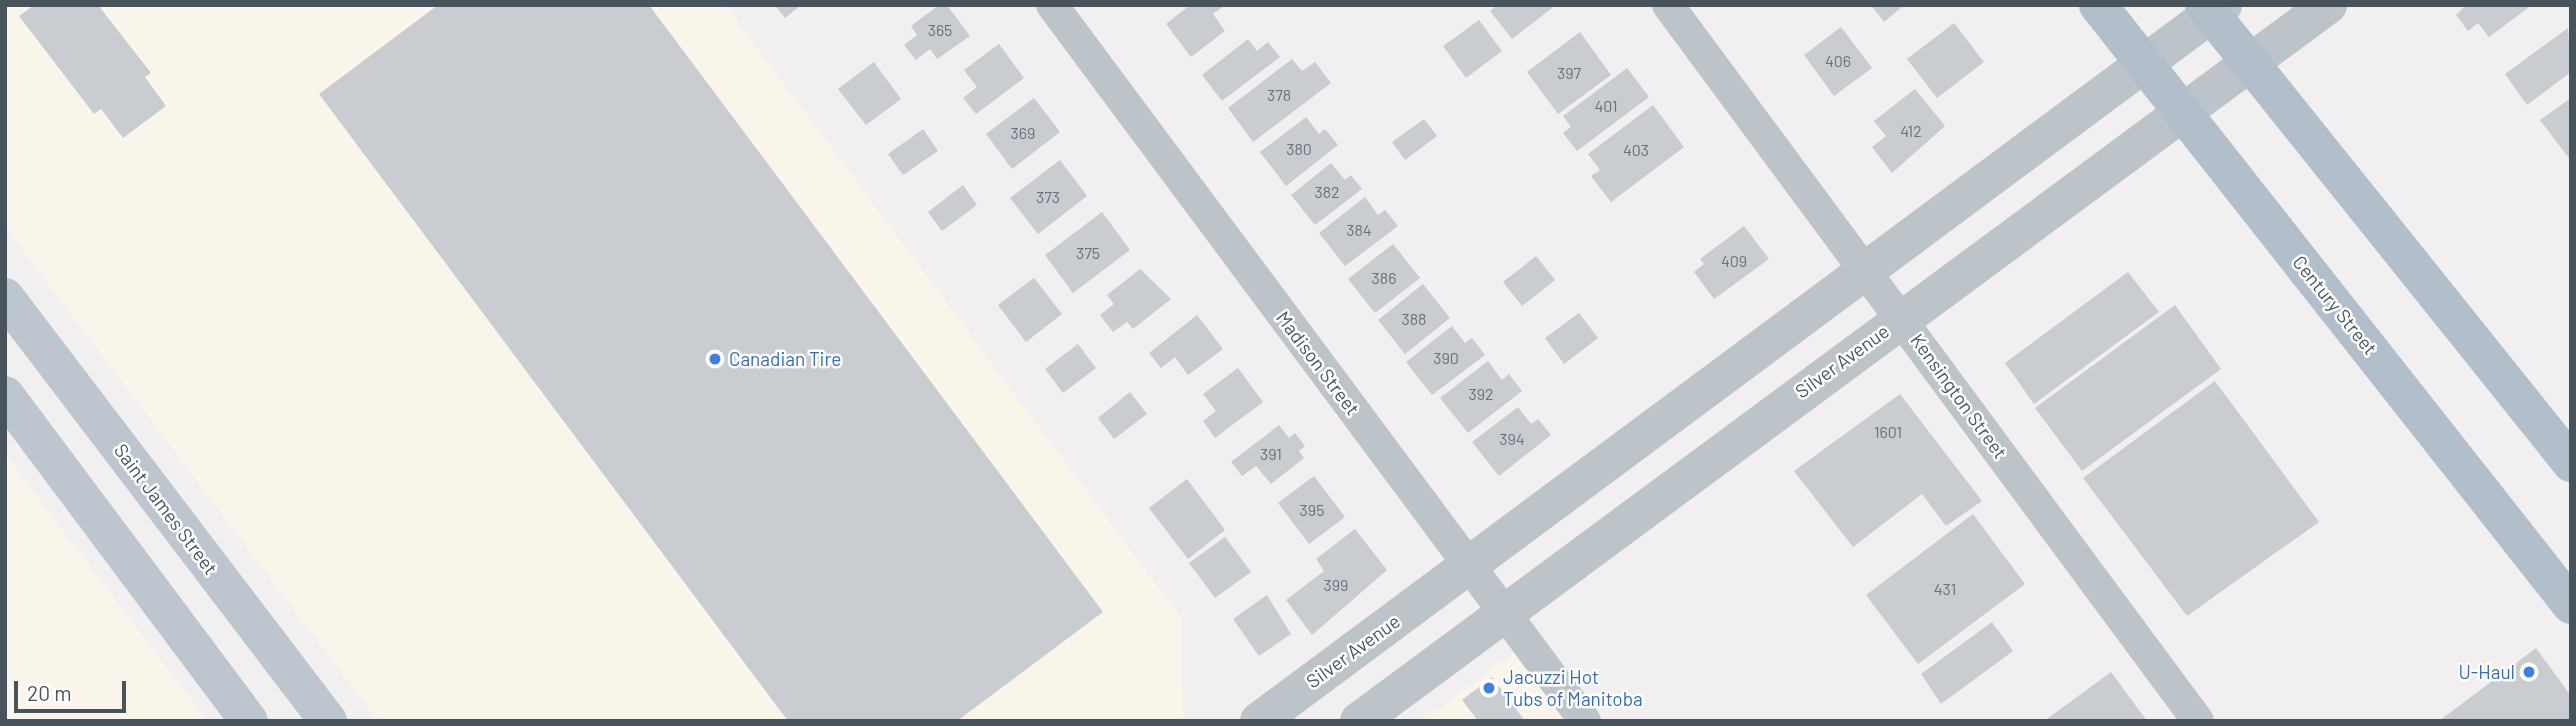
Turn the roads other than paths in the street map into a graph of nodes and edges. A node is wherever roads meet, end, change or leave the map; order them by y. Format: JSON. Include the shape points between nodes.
{"nodes":[{"id":1,"x":1052,"y":5,"type":"edge"},
{"id":2,"x":1668,"y":5,"type":"edge"},
{"id":3,"x":2098,"y":5,"type":"edge"},
{"id":4,"x":2328,"y":5,"type":"edge"},
{"id":5,"x":2212,"y":8,"type":"edge"},
{"id":6,"x":2143,"y":64,"type":"junction"},
{"id":7,"x":2250,"y":64,"type":"junction"},
{"id":8,"x":2182,"y":114,"type":"junction"},
{"id":9,"x":1866,"y":271,"type":"junction"},
{"id":10,"x":5,"y":297,"type":"edge"},
{"id":11,"x":1901,"y":317,"type":"junction"},
{"id":12,"x":5,"y":395,"type":"edge"},
{"id":13,"x":2571,"y":463,"type":"edge"},
{"id":14,"x":1469,"y":566,"type":"junction"},
{"id":15,"x":2571,"y":605,"type":"edge"},
{"id":16,"x":1505,"y":612,"type":"junction"},
{"id":17,"x":249,"y":721,"type":"edge"},
{"id":18,"x":328,"y":721,"type":"edge"},
{"id":19,"x":1259,"y":721,"type":"edge"},
{"id":20,"x":1359,"y":721,"type":"edge"},
{"id":21,"x":1585,"y":721,"type":"edge"},
{"id":22,"x":2198,"y":721,"type":"edge"}],
"edges":[{"from":1,"to":14,"type":"street","name":"Madison Street"},
{"from":2,"to":9,"type":"street","name":"Kensington Street"},
{"from":3,"to":6,"type":"main road","name":"Century Street"},
{"from":4,"to":7,"type":"street","name":"Silver Avenue"},
{"from":5,"to":6,"type":"street","name":"Silver Avenue"},
{"from":5,"to":7,"type":"main road"},
{"from":6,"to":8,"type":"main road","name":"Century Street"},
{"from":6,"to":9,"type":"street","name":"Silver Avenue"},
{"from":7,"to":8,"type":"street","name":"Silver Avenue"},
{"from":7,"to":13,"type":"main road"},
{"from":8,"to":11,"type":"street","name":"Silver Avenue"},
{"from":8,"to":15,"type":"main road","name":"Century Street"},
{"from":9,"to":11,"type":"street","name":"Kensington Street"},
{"from":9,"to":14,"type":"street","name":"Silver Avenue"},
{"from":10,"to":18,"type":"main road","name":"Saint James Street"},
{"from":11,"to":16,"type":"street","name":"Silver Avenue"},
{"from":11,"to":22,"type":"street","name":"Kensington Street"},
{"from":12,"to":17,"type":"main road"},
{"from":14,"to":16,"type":"street","name":"Madison Street"},
{"from":14,"to":19,"type":"street","name":"Silver Avenue"},
{"from":16,"to":20,"type":"street","name":"Silver Avenue"},
{"from":16,"to":21,"type":"street","name":"Madison Street"}]}
